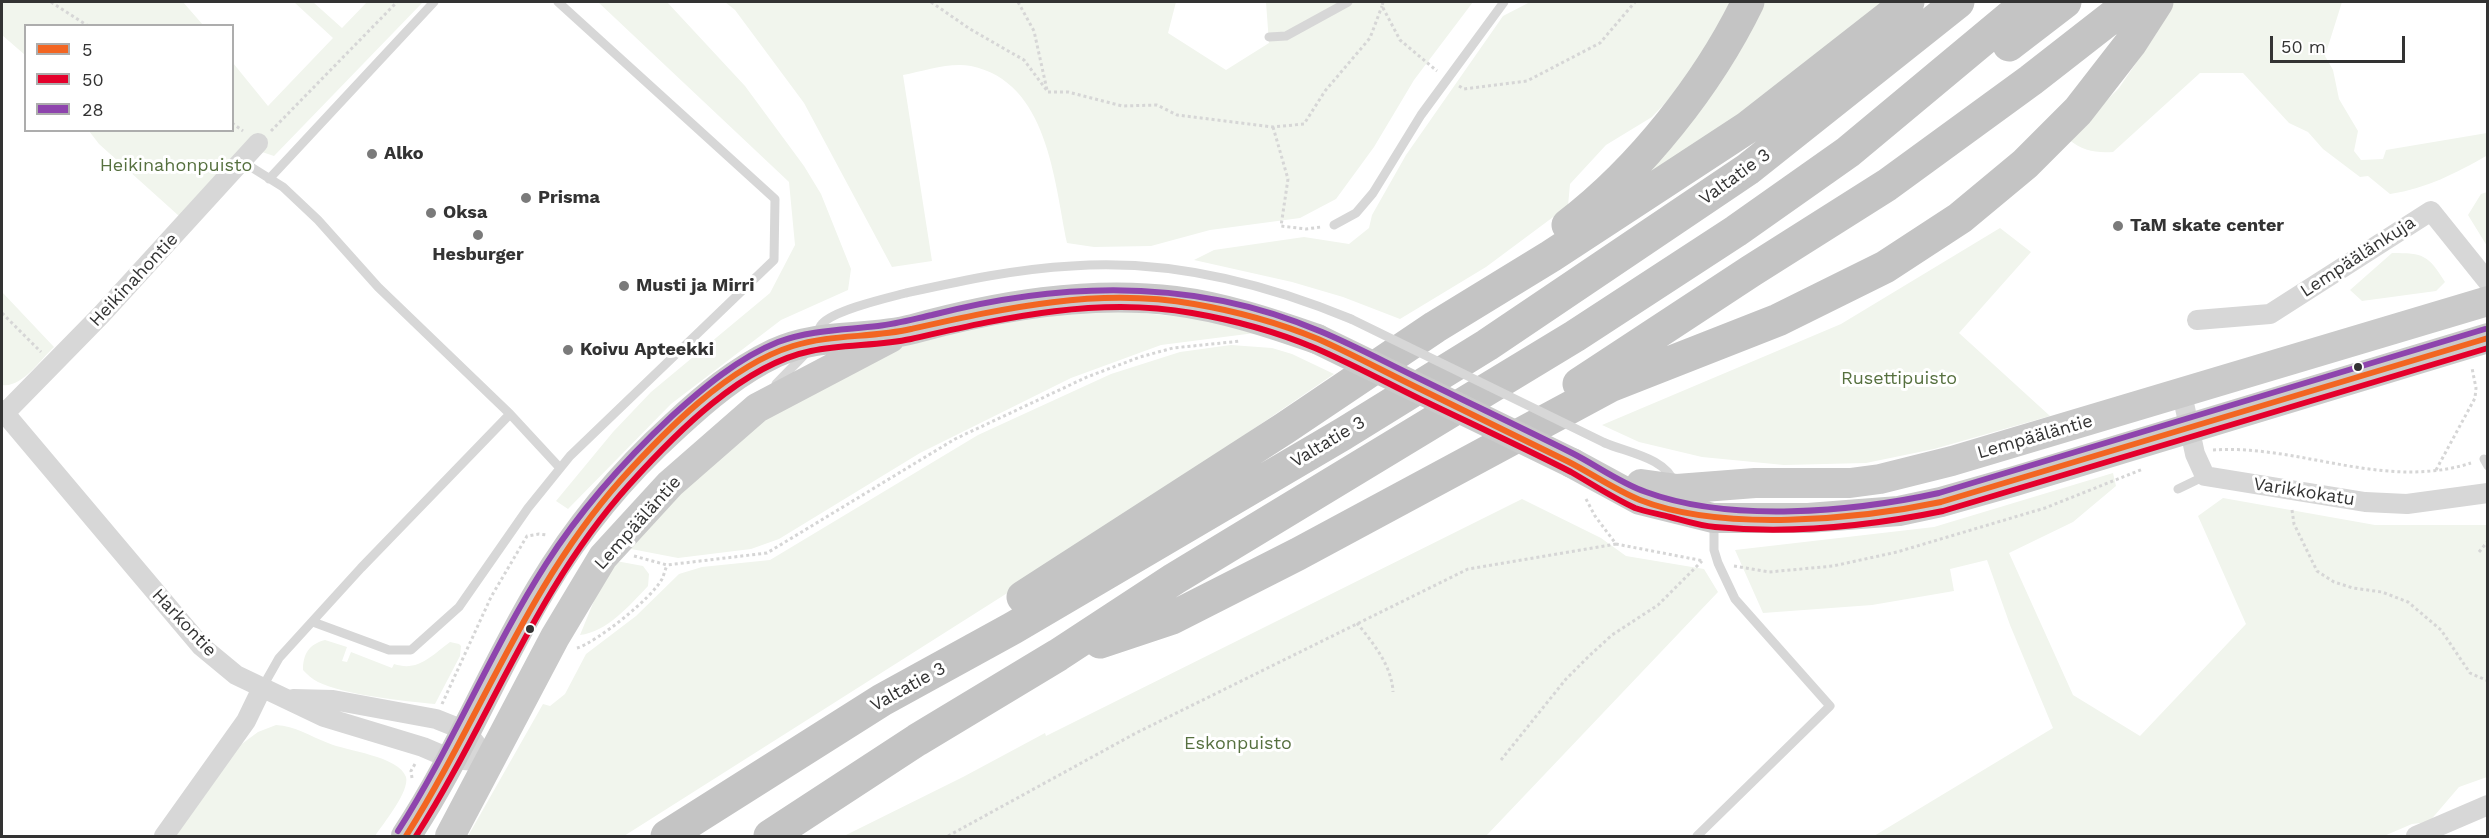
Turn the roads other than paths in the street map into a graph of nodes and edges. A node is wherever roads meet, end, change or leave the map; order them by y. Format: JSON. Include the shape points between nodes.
{"nodes":[{"id":1,"x":434,"y":2,"type":"edge"},
{"id":2,"x":558,"y":2,"type":"edge"},
{"id":3,"x":1324,"y":2,"type":"edge"},
{"id":4,"x":1348,"y":2,"type":"edge"},
{"id":5,"x":1503,"y":2,"type":"edge"},
{"id":6,"x":1748,"y":2,"type":"edge"},
{"id":7,"x":1908,"y":2,"type":"edge"},
{"id":8,"x":1958,"y":2,"type":"edge"},
{"id":9,"x":2028,"y":2,"type":"edge"},
{"id":10,"x":2065,"y":2,"type":"edge"},
{"id":11,"x":2131,"y":2,"type":"edge"},
{"id":12,"x":2157,"y":2,"type":"edge"},
{"id":13,"x":1330,"y":10,"type":"junction"},
{"id":14,"x":1269,"y":37,"type":"dead end"},
{"id":15,"x":258,"y":143,"type":"road end"},
{"id":16,"x":1848,"y":152,"type":"junction"},
{"id":17,"x":243,"y":162,"type":"junction"},
{"id":18,"x":269,"y":179,"type":"junction"},
{"id":19,"x":1334,"y":225,"type":"road end"},
{"id":20,"x":2487,"y":282,"type":"edge"},
{"id":21,"x":2487,"y":301,"type":"edge"},
{"id":22,"x":2196,"y":320,"type":"dead end"},
{"id":23,"x":1435,"y":327,"type":"junction"},
{"id":24,"x":903,"y":332,"type":"junction"},
{"id":25,"x":2487,"y":338,"type":"edge"},
{"id":26,"x":815,"y":341,"type":"junction"},
{"id":27,"x":2182,"y":394,"type":"junction"},
{"id":28,"x":757,"y":408,"type":"junction"},
{"id":29,"x":3,"y":411,"type":"edge"},
{"id":30,"x":510,"y":414,"type":"junction"},
{"id":31,"x":2190,"y":428,"type":"junction"},
{"id":32,"x":1572,"y":463,"type":"junction"},
{"id":33,"x":560,"y":468,"type":"junction"},
{"id":34,"x":2205,"y":476,"type":"junction"},
{"id":35,"x":1429,"y":483,"type":"junction"},
{"id":36,"x":1718,"y":486,"type":"junction"},
{"id":37,"x":1677,"y":489,"type":"junction"},
{"id":38,"x":2178,"y":489,"type":"dead end"},
{"id":39,"x":2487,"y":493,"type":"edge"},
{"id":40,"x":1713,"y":518,"type":"junction"},
{"id":41,"x":313,"y":622,"type":"junction"},
{"id":42,"x":1058,"y":656,"type":"junction"},
{"id":43,"x":262,"y":688,"type":"junction"},
{"id":44,"x":286,"y":699,"type":"junction"},
{"id":45,"x":882,"y":700,"type":"junction"},
{"id":46,"x":466,"y":731,"type":"junction"},
{"id":47,"x":451,"y":759,"type":"junction"},
{"id":48,"x":490,"y":762,"type":"junction"},
{"id":49,"x":2487,"y":805,"type":"edge"},
{"id":50,"x":164,"y":837,"type":"edge"},
{"id":51,"x":406,"y":837,"type":"edge"},
{"id":52,"x":450,"y":837,"type":"edge"},
{"id":53,"x":667,"y":837,"type":"edge"},
{"id":54,"x":770,"y":837,"type":"edge"},
{"id":55,"x":1697,"y":837,"type":"edge"},
{"id":56,"x":2416,"y":837,"type":"edge"}],
"edges":[{"from":1,"to":18,"type":"lane"},
{"from":2,"to":33,"type":"lane","via":[[775,199],[774,260]]},
{"from":3,"to":13,"type":"lane"},
{"from":4,"to":13,"type":"lane"},
{"from":5,"to":19,"type":"lane","via":[[1421,115],[1373,193],[1356,213]]},
{"from":6,"to":23,"type":"highway","via":[[1705,76],[1626,173],[1581,215]]},
{"from":7,"to":23,"type":"highway","via":[[1748,127]]},
{"from":8,"to":45,"type":"highway","name":"Valtatie 3","via":[[1748,170],[1487,345],[1013,628]]},
{"from":9,"to":16,"type":"highway","name":"Valtatie 3"},
{"from":10,"to":16,"type":"highway","via":[[1949,90]]},
{"from":11,"to":35,"type":"highway","via":[[1887,185]]},
{"from":12,"to":35,"type":"highway","via":[[2078,111],[2025,164],[1960,218],[1885,267],[1778,320],[1610,386]]},
{"from":13,"to":14,"type":"lane","via":[[1286,36]]},
{"from":15,"to":17,"type":"street","name":"Heikinahontie"},
{"from":16,"to":42,"type":"highway","name":"Valtatie 3","via":[[1575,336],[1174,579]]},
{"from":17,"to":18,"type":"lane"},
{"from":17,"to":29,"type":"street","name":"Heikinahontie","via":[[101,315]]},
{"from":18,"to":30,"type":"lane","via":[[318,220],[384,294]]},
{"from":20,"to":22,"type":"street","name":"Lempäälänkuja","via":[[2432,211],[2270,314]]},
{"from":21,"to":27,"type":"main road","name":"Lempääläntie"},
{"from":23,"to":45,"type":"highway","via":[[1286,428],[920,661]]},
{"from":24,"to":26,"type":"main road","name":"Lempääläntie"},
{"from":24,"to":28,"type":"main road","name":"Lempääläntie"},
{"from":24,"to":32,"type":"main road","name":"Lempääläntie","bridge":true,"via":[[978,312],[1033,303],[1132,298],[1175,301],[1277,325],[1317,339]]},
{"from":25,"to":31,"type":"main road","name":"Lempääläntie"},
{"from":26,"to":28,"type":"lane","via":[[801,360],[762,395]]},
{"from":26,"to":37,"type":"lane","bridge":true,"via":[[820,326],[831,317],[883,298],[972,278],[1074,265],[1145,267],[1216,277],[1293,297],[1351,319],[1605,443],[1662,465],[1672,473]]},
{"from":26,"to":46,"type":"main road","name":"Lempääläntie","via":[[776,353],[740,373],[640,458],[602,500],[569,544],[525,617]]},
{"from":27,"to":31,"type":"street"},
{"from":27,"to":36,"type":"main road","name":"Lempääläntie","via":[[1952,462],[1880,479]]},
{"from":28,"to":48,"type":"main road","name":"Lempääläntie","via":[[670,484],[603,558],[555,637]]},
{"from":29,"to":43,"type":"street","name":"Harkontie","via":[[201,646],[236,675]]},
{"from":30,"to":33,"type":"lane"},
{"from":30,"to":41,"type":"lane"},
{"from":31,"to":34,"type":"street"},
{"from":31,"to":40,"type":"main road","name":"Lempääläntie","via":[[1899,511],[1808,518]]},
{"from":32,"to":37,"type":"main road","name":"Lempääläntie","via":[[1623,480]]},
{"from":32,"to":40,"type":"main road","name":"Lempääläntie","via":[[1640,500]]},
{"from":33,"to":41,"type":"lane","via":[[459,607],[411,650],[389,650]]},
{"from":34,"to":38,"type":"lane"},
{"from":34,"to":39,"type":"street","name":"Varikkokatu","via":[[2365,502],[2407,504]]},
{"from":35,"to":42,"type":"highway","via":[[1172,618]]},
{"from":36,"to":37,"type":"main road","name":"Lempääläntie"},
{"from":36,"to":40,"type":"lane"},
{"from":40,"to":55,"type":"lane","via":[[1714,550],[1735,599],[1830,706]]},
{"from":41,"to":43,"type":"lane","via":[[279,658]]},
{"from":42,"to":54,"type":"highway","name":"Valtatie 3","via":[[917,740]]},
{"from":43,"to":44,"type":"street","name":"Harkontie"},
{"from":43,"to":50,"type":"street","via":[[246,721]]},
{"from":44,"to":46,"type":"street","via":[[333,700],[436,719]]},
{"from":44,"to":47,"type":"street","name":"Harkontie","via":[[324,717]]},
{"from":45,"to":53,"type":"highway","name":"Valtatie 3"},
{"from":46,"to":47,"type":"main road","name":"Lempääläntie"},
{"from":46,"to":48,"type":"street"},
{"from":47,"to":48,"type":"street","name":"Harkontie"},
{"from":47,"to":51,"type":"main road","name":"Lempääläntie"},
{"from":48,"to":52,"type":"main road","name":"Lempääläntie"},
{"from":49,"to":56,"type":"street"}]}
